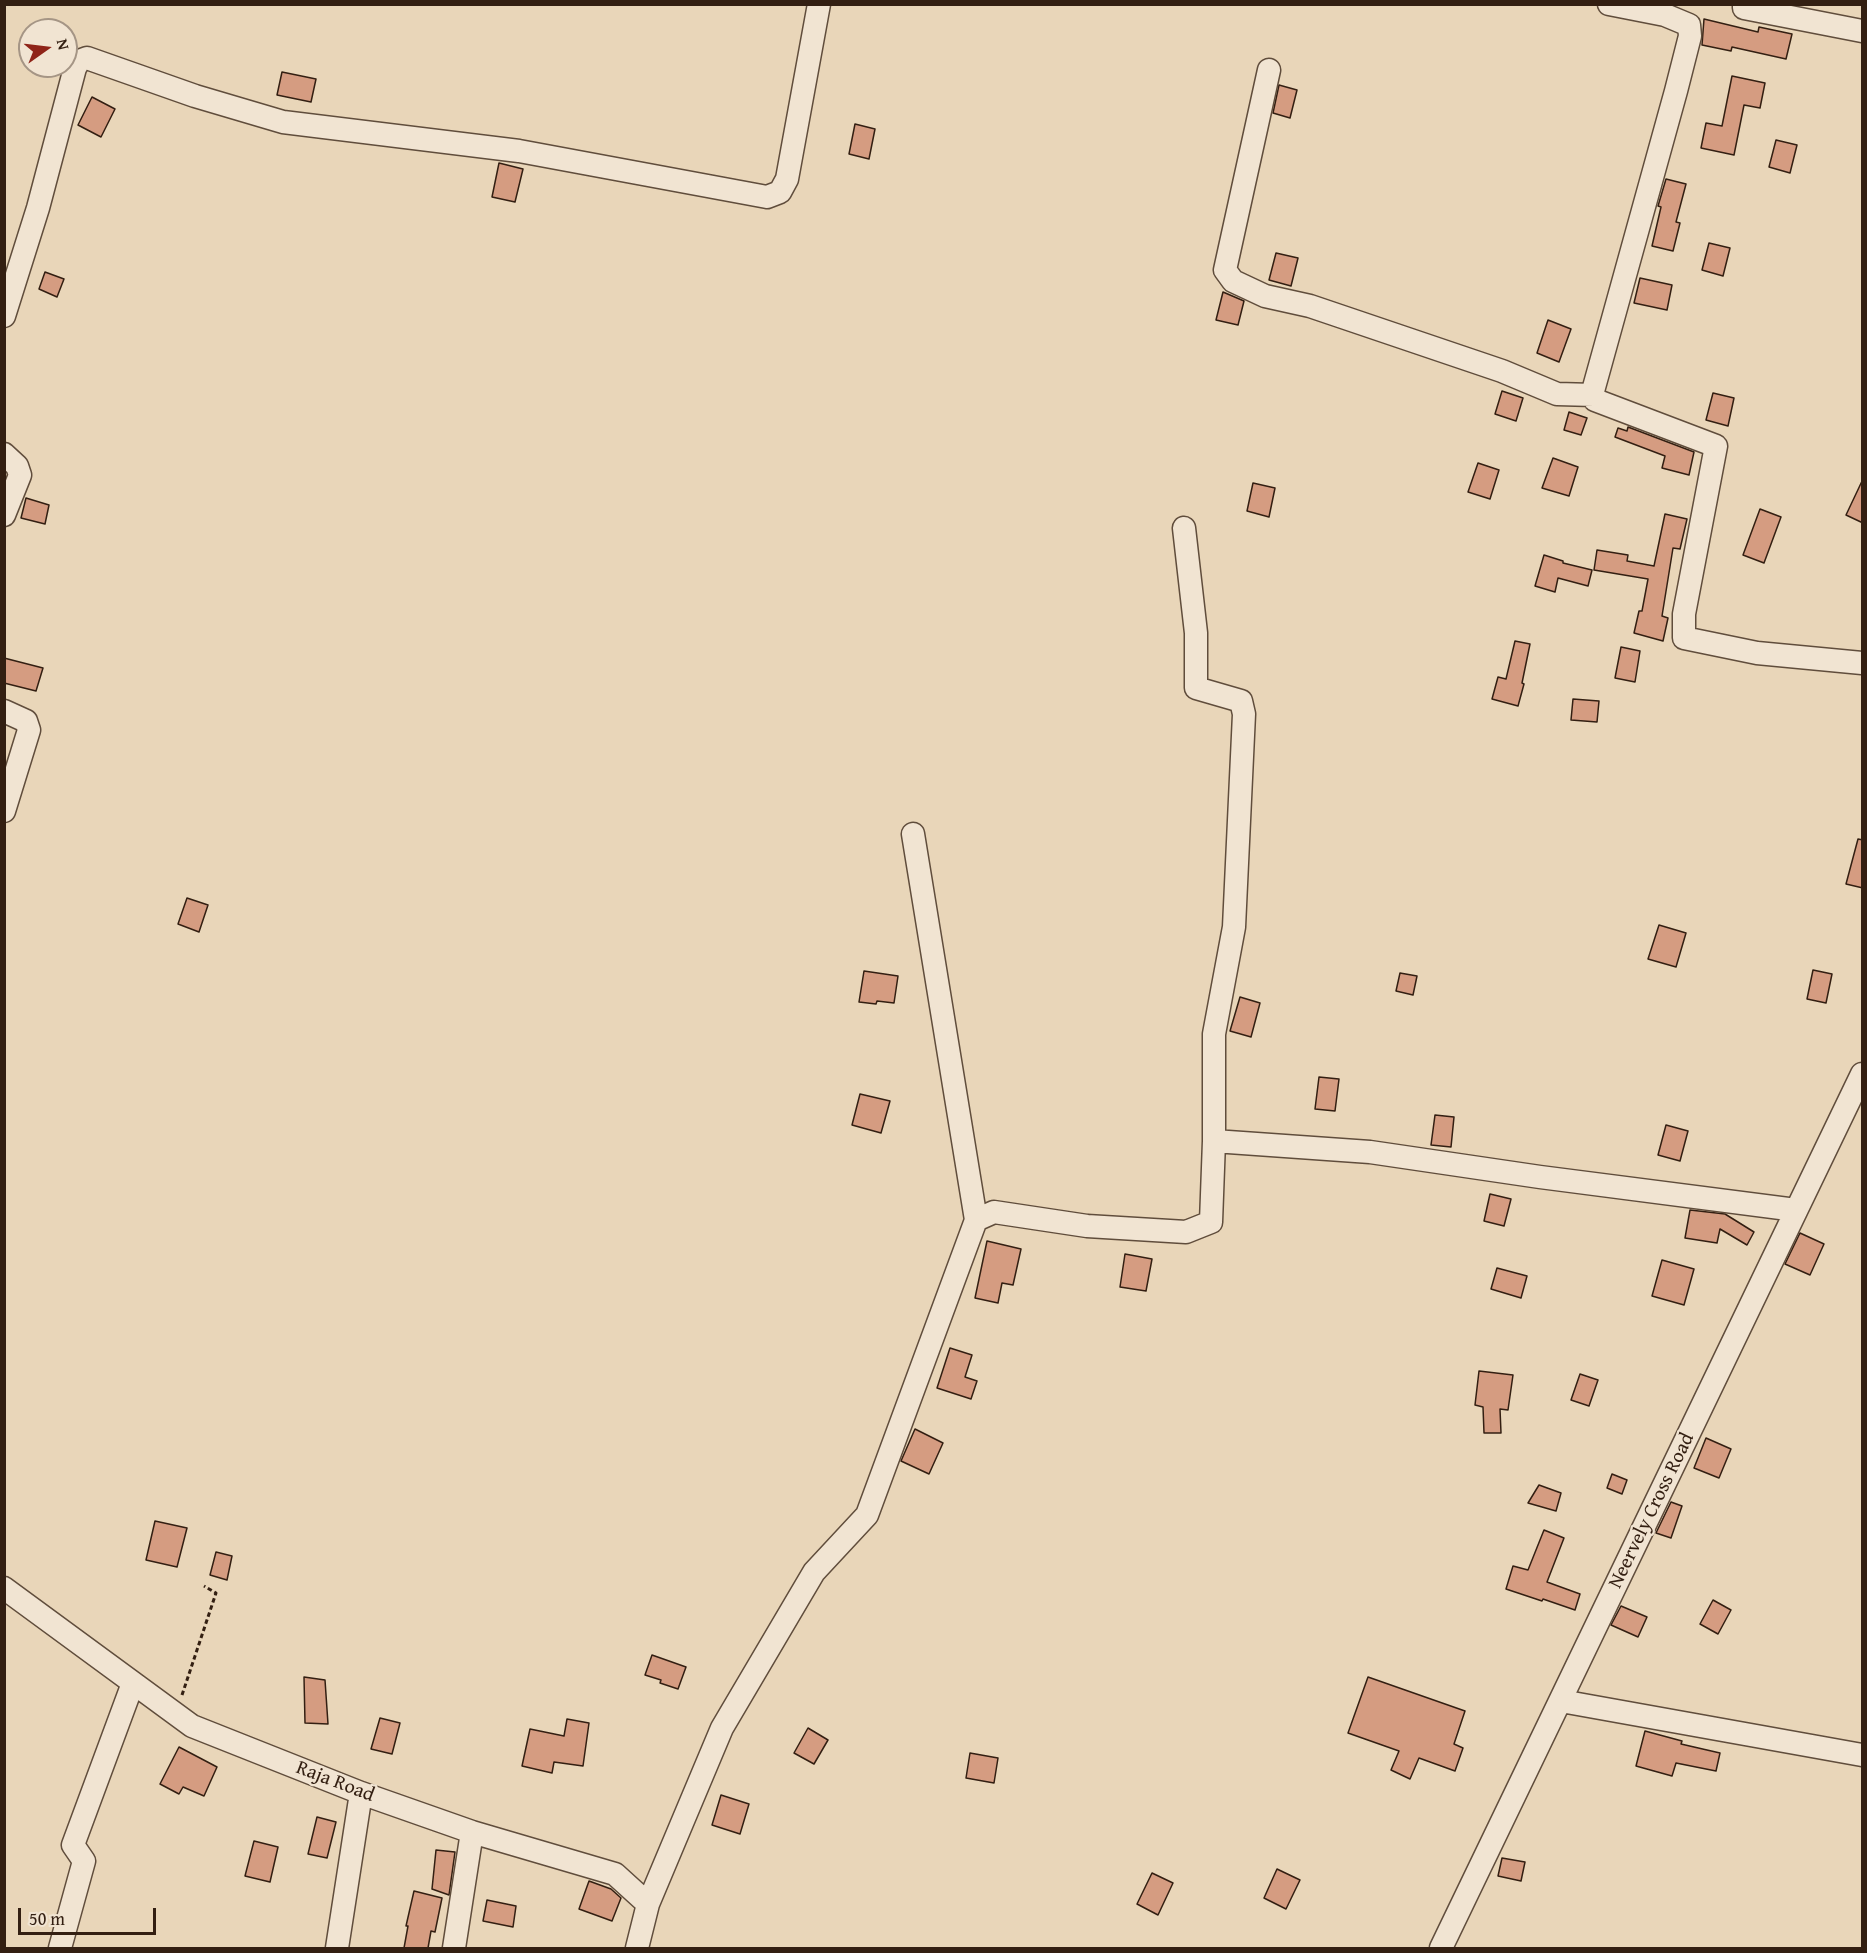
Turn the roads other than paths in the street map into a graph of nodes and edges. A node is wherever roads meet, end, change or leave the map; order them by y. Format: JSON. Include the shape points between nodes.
{"nodes":[{"id":1,"x":819,"y":4,"type":"edge"},
{"id":2,"x":1609,"y":4,"type":"edge"},
{"id":3,"x":1744,"y":4,"type":"edge"},
{"id":4,"x":1863,"y":31,"type":"edge"},
{"id":5,"x":1269,"y":70,"type":"dead end"},
{"id":6,"x":4,"y":316,"type":"edge"},
{"id":7,"x":1594,"y":395,"type":"junction"},
{"id":8,"x":4,"y":454,"type":"edge"},
{"id":9,"x":4,"y":515,"type":"edge"},
{"id":10,"x":1184,"y":528,"type":"dead end"},
{"id":11,"x":1863,"y":663,"type":"edge"},
{"id":12,"x":4,"y":711,"type":"edge"},
{"id":13,"x":4,"y":811,"type":"edge"},
{"id":14,"x":913,"y":834,"type":"dead end"},
{"id":15,"x":1863,"y":1074,"type":"edge"},
{"id":16,"x":1214,"y":1141,"type":"junction"},
{"id":17,"x":1796,"y":1210,"type":"junction"},
{"id":18,"x":975,"y":1220,"type":"junction"},
{"id":19,"x":4,"y":1588,"type":"edge"},
{"id":20,"x":133,"y":1683,"type":"junction"},
{"id":21,"x":1561,"y":1701,"type":"junction"},
{"id":22,"x":1863,"y":1755,"type":"edge"},
{"id":23,"x":361,"y":1793,"type":"junction"},
{"id":24,"x":472,"y":1832,"type":"junction"},
{"id":25,"x":648,"y":1904,"type":"junction"},
{"id":26,"x":60,"y":1948,"type":"edge"},
{"id":27,"x":337,"y":1948,"type":"edge"},
{"id":28,"x":454,"y":1948,"type":"edge"},
{"id":29,"x":637,"y":1948,"type":"edge"},
{"id":30,"x":1441,"y":1948,"type":"edge"}],
"edges":[{"from":1,"to":6,"type":"street","via":[[787,179],[780,192],[766,196],[519,151],[283,122],[87,58],[79,61],[39,208]]},
{"from":2,"to":7,"type":"street","via":[[1665,15],[1689,25],[1690,36]]},
{"from":3,"to":4,"type":"street","via":[[1743,8]]},
{"from":5,"to":7,"type":"street","via":[[1225,270],[1233,281],[1265,296],[1310,306],[1502,371],[1557,394]]},
{"from":7,"to":11,"type":"street","via":[[1595,400],[1716,446],[1684,614],[1684,638],[1758,653]]},
{"from":8,"to":9,"type":"street","via":[[20,475]]},
{"from":10,"to":16,"type":"street","via":[[1196,633],[1196,688],[1241,702],[1244,714],[1234,927],[1214,1034]]},
{"from":12,"to":13,"type":"street","via":[[26,721],[29,730]]},
{"from":14,"to":18,"type":"street"},
{"from":15,"to":17,"type":"street","name":"Neervely Cross Road"},
{"from":16,"to":17,"type":"street","via":[[1370,1152]]},
{"from":16,"to":18,"type":"street","via":[[1211,1222],[1186,1232],[1087,1226],[994,1212]]},
{"from":17,"to":21,"type":"street","name":"Neervely Cross Road"},
{"from":18,"to":25,"type":"street","via":[[867,1515],[814,1572],[722,1728]]},
{"from":19,"to":20,"type":"street","name":"Raja Road"},
{"from":20,"to":23,"type":"street","name":"Raja Road","via":[[192,1726]]},
{"from":20,"to":26,"type":"street","via":[[73,1845],[84,1861]]},
{"from":21,"to":22,"type":"street"},
{"from":21,"to":30,"type":"street","name":"Neervely Cross Road"},
{"from":23,"to":24,"type":"street","name":"Raja Road"},
{"from":23,"to":27,"type":"street"},
{"from":24,"to":25,"type":"street","name":"Raja Road","via":[[615,1874]]},
{"from":24,"to":28,"type":"street"},
{"from":25,"to":29,"type":"street"}]}
